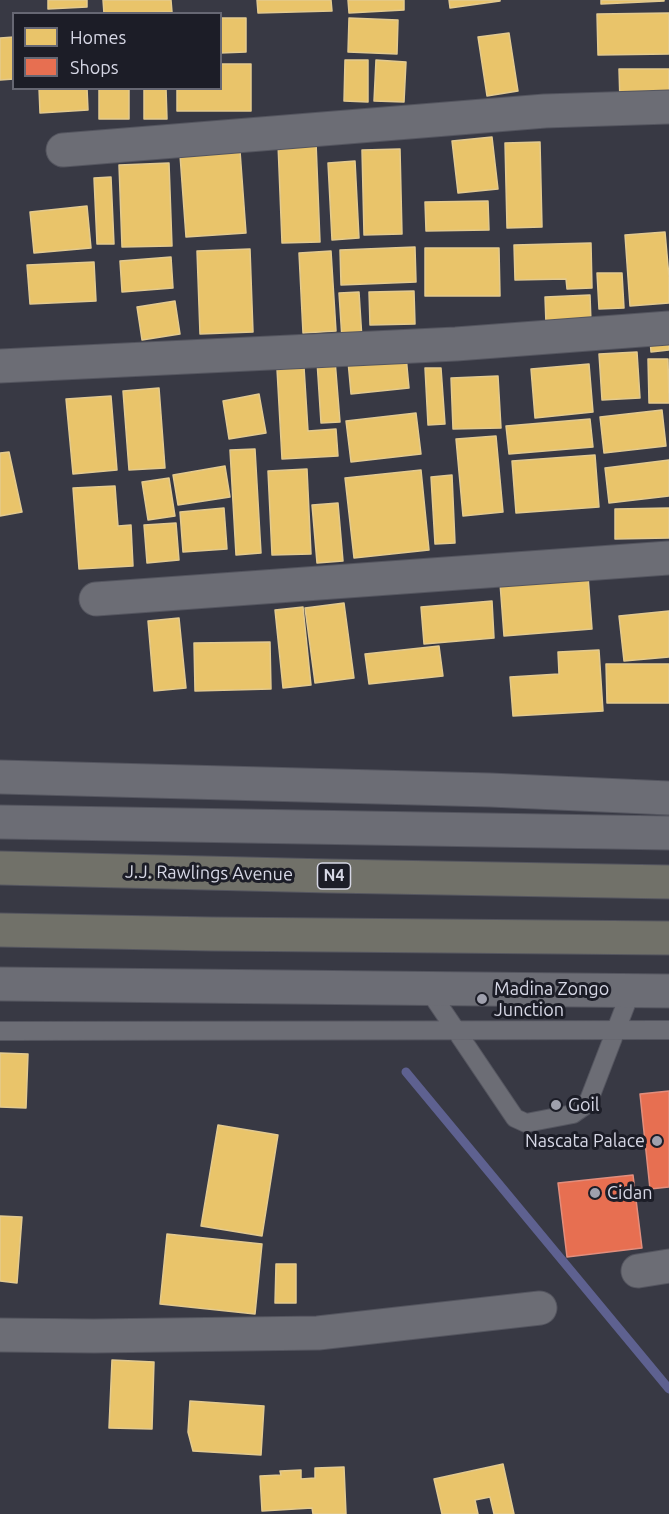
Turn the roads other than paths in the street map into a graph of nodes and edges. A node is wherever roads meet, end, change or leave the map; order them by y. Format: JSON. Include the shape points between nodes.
{"nodes":[{"id":1,"x":669,"y":107,"type":"edge"},
{"id":2,"x":63,"y":150,"type":"dead end"},
{"id":3,"x":669,"y":328,"type":"edge"},
{"id":4,"x":1,"y":366,"type":"edge"},
{"id":5,"x":669,"y":558,"type":"edge"},
{"id":6,"x":96,"y":599,"type":"dead end"},
{"id":7,"x":0,"y":777,"type":"edge"},
{"id":8,"x":669,"y":798,"type":"edge"},
{"id":9,"x":0,"y":822,"type":"edge"},
{"id":10,"x":669,"y":833,"type":"edge"},
{"id":11,"x":0,"y":868,"type":"edge"},
{"id":12,"x":669,"y":882,"type":"edge"},
{"id":13,"x":0,"y":930,"type":"edge"},
{"id":14,"x":669,"y":938,"type":"edge"},
{"id":15,"x":0,"y":984,"type":"edge"},
{"id":16,"x":428,"y":989,"type":"junction"},
{"id":17,"x":631,"y":991,"type":"junction"},
{"id":18,"x":669,"y":991,"type":"edge"},
{"id":19,"x":456,"y":1030,"type":"junction"},
{"id":20,"x":616,"y":1030,"type":"junction"},
{"id":21,"x":669,"y":1030,"type":"edge"},
{"id":22,"x":0,"y":1031,"type":"edge"},
{"id":23,"x":540,"y":1308,"type":"dead end"},
{"id":24,"x":0,"y":1335,"type":"edge"}],
"edges":[{"from":1,"to":2,"type":"street","via":[[545,111]]},
{"from":3,"to":4,"type":"street","via":[[456,344]]},
{"from":5,"to":6,"type":"street"},
{"from":7,"to":8,"type":"street"},
{"from":9,"to":10,"type":"street"},
{"from":11,"to":12,"type":"highway","name":"J.J. Rawlings Avenue","number":"N4"},
{"from":13,"to":14,"type":"highway"},
{"from":15,"to":16,"type":"street"},
{"from":16,"to":17,"type":"street"},
{"from":16,"to":19,"type":"lane"},
{"from":17,"to":18,"type":"street"},
{"from":17,"to":20,"type":"lane"},
{"from":19,"to":20,"type":"lane"},
{"from":19,"to":20,"type":"lane","via":[[515,1118],[526,1123],[573,1114],[583,1107]]},
{"from":19,"to":22,"type":"lane"},
{"from":20,"to":21,"type":"lane"},
{"from":23,"to":24,"type":"street","via":[[318,1333]]}]}
